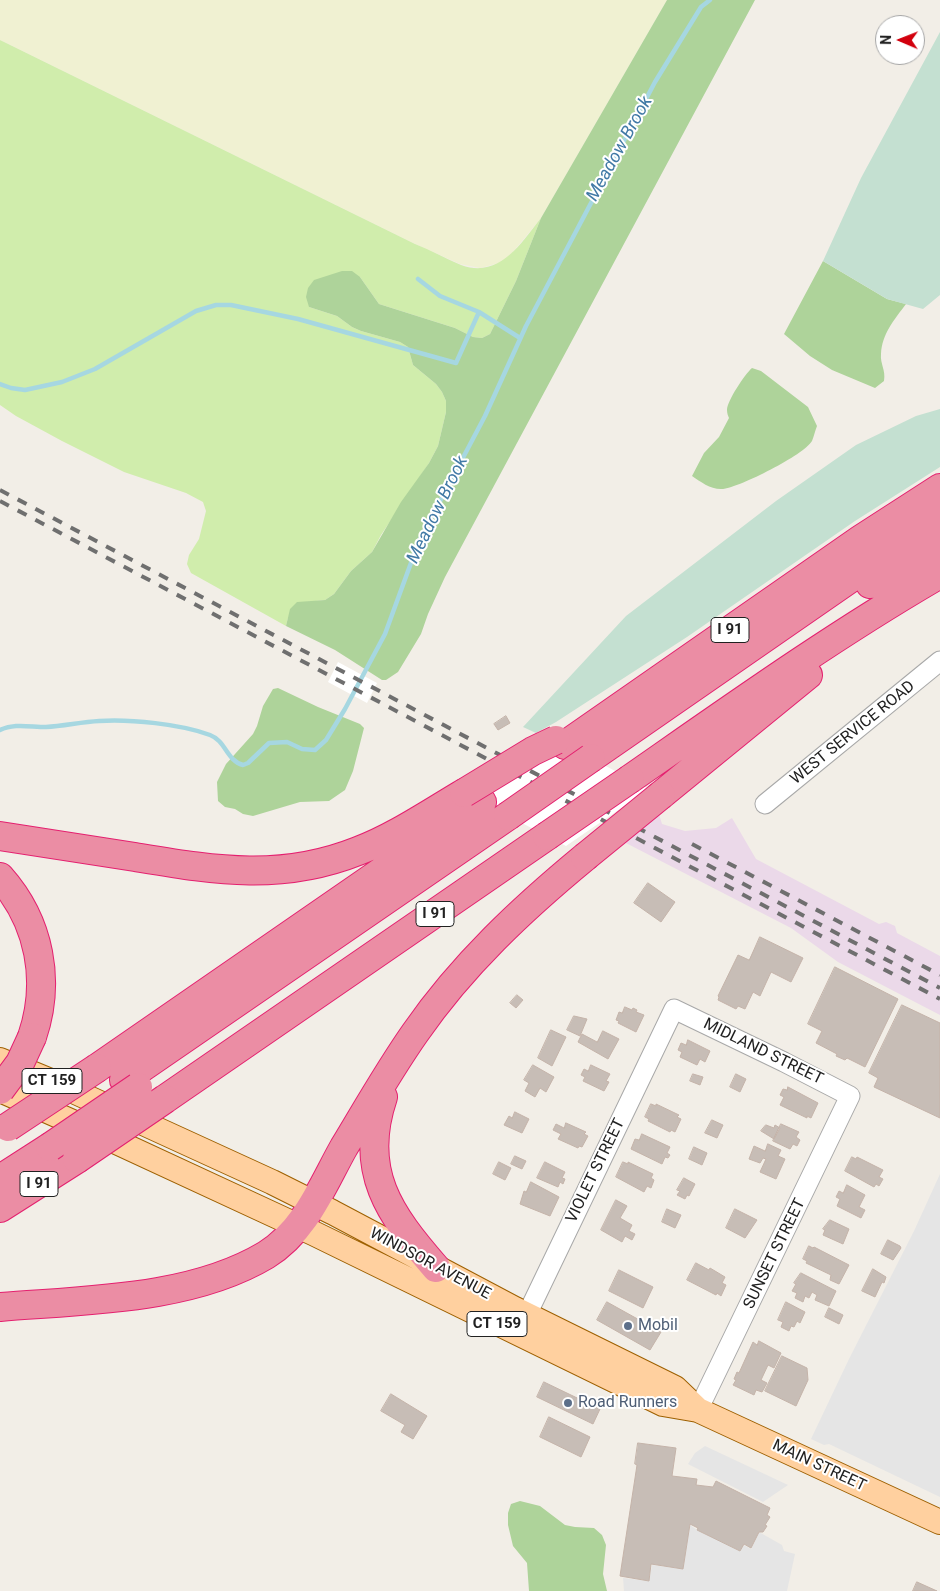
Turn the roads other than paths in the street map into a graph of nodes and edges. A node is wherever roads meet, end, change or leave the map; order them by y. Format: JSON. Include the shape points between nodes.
{"nodes":[{"id":1,"x":940,"y":488,"type":"edge"},
{"id":2,"x":940,"y":518,"type":"edge"},
{"id":3,"x":940,"y":544,"type":"edge"},
{"id":4,"x":940,"y":574,"type":"edge"},
{"id":5,"x":866,"y":618,"type":"junction"},
{"id":6,"x":940,"y":661,"type":"edge"},
{"id":7,"x":598,"y":762,"type":"junction"},
{"id":8,"x":473,"y":798,"type":"junction"},
{"id":9,"x":765,"y":804,"type":"dead end"},
{"id":10,"x":0,"y":836,"type":"edge"},
{"id":11,"x":0,"y":878,"type":"edge"},
{"id":12,"x":674,"y":1009,"type":"joint"},
{"id":13,"x":401,"y":1053,"type":"junction"},
{"id":14,"x":0,"y":1060,"type":"edge"},
{"id":15,"x":0,"y":1090,"type":"edge"},
{"id":16,"x":850,"y":1096,"type":"joint"},
{"id":17,"x":4,"y":1130,"type":"edge"},
{"id":18,"x":43,"y":1143,"type":"junction"},
{"id":19,"x":0,"y":1162,"type":"edge"},
{"id":20,"x":0,"y":1179,"type":"edge"},
{"id":21,"x":314,"y":1202,"type":"junction"},
{"id":22,"x":0,"y":1208,"type":"edge"},
{"id":23,"x":299,"y":1226,"type":"junction"},
{"id":24,"x":431,"y":1278,"type":"junction"},
{"id":25,"x":0,"y":1307,"type":"edge"},
{"id":26,"x":522,"y":1324,"type":"junction"},
{"id":27,"x":698,"y":1410,"type":"junction"},
{"id":28,"x":940,"y":1522,"type":"edge"}],
"edges":[{"from":1,"to":8,"type":"highway","number":"I 91","via":[[868,534],[598,721]]},
{"from":2,"to":7,"type":"highway"},
{"from":3,"to":7,"type":"highway","via":[[864,588]]},
{"from":4,"to":5,"type":"highway","number":"I 91"},
{"from":5,"to":13,"type":"highway","bridge":true,"via":[[815,669],[522,912],[438,1000]]},
{"from":5,"to":22,"type":"highway","number":"I 91","bridge":true,"via":[[77,1159]]},
{"from":6,"to":9,"type":"street","name":"WEST SERVICE ROAD"},
{"from":7,"to":18,"type":"highway","bridge":true},
{"from":8,"to":10,"type":"highway","via":[[358,852],[312,866],[271,871],[206,868]]},
{"from":8,"to":17,"type":"highway","number":"I 91","bridge":true,"via":[[98,1068]]},
{"from":11,"to":15,"type":"highway","bridge":true,"via":[[22,907],[33,931],[41,969],[39,1011],[32,1037],[20,1063]]},
{"from":12,"to":16,"type":"street","name":"MIDLAND STREET"},
{"from":12,"to":26,"type":"street","name":"VIOLET STREET"},
{"from":13,"to":21,"type":"highway"},
{"from":13,"to":24,"type":"highway","via":[[377,1119],[374,1140],[376,1166],[381,1188],[392,1211],[420,1249]]},
{"from":14,"to":21,"type":"main road","name":"WINDSOR AVENUE","number":"CT 159"},
{"from":15,"to":23,"type":"main road","name":"WINDSOR AVENUE","number":"CT 159"},
{"from":16,"to":27,"type":"street","name":"SUNSET STREET"},
{"from":18,"to":19,"type":"highway"},
{"from":18,"to":20,"type":"highway"},
{"from":21,"to":23,"type":"highway"},
{"from":21,"to":24,"type":"main road","name":"WINDSOR AVENUE","number":"CT 159"},
{"from":23,"to":24,"type":"main road","name":"WINDSOR AVENUE","number":"CT 159"},
{"from":23,"to":25,"type":"highway","via":[[267,1254],[232,1273],[210,1280],[127,1296]]},
{"from":24,"to":26,"type":"main road","name":"WINDSOR AVENUE","number":"CT 159"},
{"from":26,"to":27,"type":"main road","name":"WINDSOR AVENUE","number":"CT 159","via":[[663,1404]]},
{"from":27,"to":28,"type":"main road","name":"MAIN STREET","number":"CT 159"}]}
